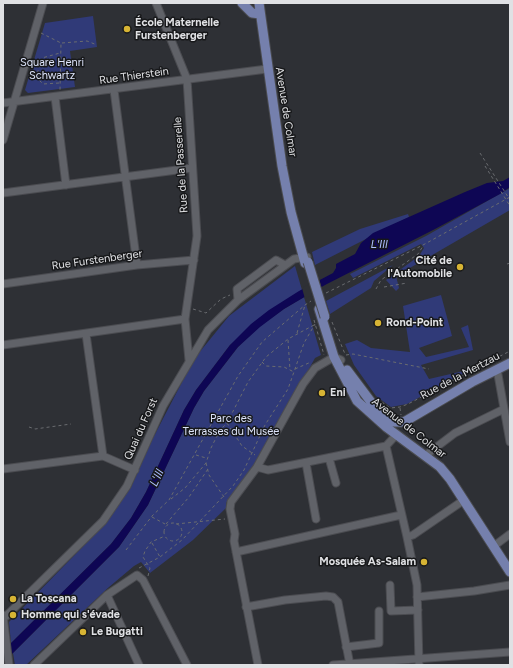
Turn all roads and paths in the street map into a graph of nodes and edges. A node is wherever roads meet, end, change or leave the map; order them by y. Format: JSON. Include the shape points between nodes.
{"nodes":[{"id":1,"x":43,"y":3,"type":"edge"},
{"id":2,"x":156,"y":3,"type":"edge"},
{"id":3,"x":242,"y":3,"type":"edge"},
{"id":4,"x":259,"y":3,"type":"edge"},
{"id":5,"x":260,"y":14,"type":"junction"},
{"id":6,"x":35,"y":30,"type":"junction"},
{"id":7,"x":61,"y":43,"type":"junction"},
{"id":8,"x":97,"y":45,"type":"dead end"},
{"id":9,"x":61,"y":53,"type":"junction"},
{"id":10,"x":267,"y":69,"type":"junction"},
{"id":11,"x":186,"y":79,"type":"junction"},
{"id":12,"x":60,"y":83,"type":"junction"},
{"id":13,"x":60,"y":90,"type":"dead end"},
{"id":14,"x":114,"y":90,"type":"junction"},
{"id":15,"x":54,"y":97,"type":"junction"},
{"id":16,"x":14,"y":102,"type":"junction"},
{"id":17,"x":3,"y":103,"type":"edge"},
{"id":18,"x":3,"y":140,"type":"edge"},
{"id":19,"x":480,"y":153,"type":"dead end"},
{"id":20,"x":485,"y":166,"type":"dead end"},
{"id":21,"x":192,"y":168,"type":"junction"},
{"id":22,"x":126,"y":177,"type":"junction"},
{"id":23,"x":66,"y":185,"type":"junction"},
{"id":24,"x":3,"y":193,"type":"edge"},
{"id":25,"x":510,"y":197,"type":"edge"},
{"id":26,"x":510,"y":200,"type":"edge"},
{"id":27,"x":510,"y":206,"type":"edge"},
{"id":28,"x":423,"y":245,"type":"junction"},
{"id":29,"x":194,"y":260,"type":"junction"},
{"id":30,"x":306,"y":260,"type":"junction"},
{"id":31,"x":510,"y":263,"type":"edge"},
{"id":32,"x":507,"y":264,"type":"dead end"},
{"id":33,"x":137,"y":266,"type":"junction"},
{"id":34,"x":285,"y":266,"type":"junction"},
{"id":35,"x":407,"y":283,"type":"dead end"},
{"id":36,"x":3,"y":284,"type":"edge"},
{"id":37,"x":384,"y":288,"type":"dead end"},
{"id":38,"x":237,"y":289,"type":"junction"},
{"id":39,"x":376,"y":289,"type":"dead end"},
{"id":40,"x":318,"y":299,"type":"junction"},
{"id":41,"x":238,"y":300,"type":"junction"},
{"id":42,"x":305,"y":305,"type":"junction"},
{"id":43,"x":186,"y":309,"type":"junction"},
{"id":44,"x":185,"y":319,"type":"junction"},
{"id":45,"x":323,"y":319,"type":"junction"},
{"id":46,"x":186,"y":331,"type":"junction"},
{"id":47,"x":86,"y":334,"type":"junction"},
{"id":48,"x":297,"y":334,"type":"junction"},
{"id":49,"x":288,"y":339,"type":"junction"},
{"id":50,"x":201,"y":342,"type":"junction"},
{"id":51,"x":3,"y":345,"type":"edge"},
{"id":52,"x":510,"y":351,"type":"edge"},
{"id":53,"x":342,"y":358,"type":"junction"},
{"id":54,"x":190,"y":360,"type":"junction"},
{"id":55,"x":262,"y":362,"type":"junction"},
{"id":56,"x":313,"y":362,"type":"dead end"},
{"id":57,"x":510,"y":363,"type":"edge"},
{"id":58,"x":295,"y":369,"type":"junction"},
{"id":59,"x":429,"y":369,"type":"dead end"},
{"id":60,"x":497,"y":369,"type":"junction"},
{"id":61,"x":290,"y":370,"type":"junction"},
{"id":62,"x":294,"y":372,"type":"junction"},
{"id":63,"x":379,"y":400,"type":"dead end"},
{"id":64,"x":504,"y":409,"type":"junction"},
{"id":65,"x":421,"y":411,"type":"junction"},
{"id":66,"x":390,"y":421,"type":"junction"},
{"id":67,"x":404,"y":422,"type":"junction"},
{"id":68,"x":227,"y":423,"type":"junction"},
{"id":69,"x":71,"y":424,"type":"dead end"},
{"id":70,"x":29,"y":427,"type":"dead end"},
{"id":71,"x":397,"y":434,"type":"junction"},
{"id":72,"x":510,"y":442,"type":"edge"},
{"id":73,"x":386,"y":446,"type":"junction"},
{"id":74,"x":251,"y":453,"type":"junction"},
{"id":75,"x":196,"y":455,"type":"junction"},
{"id":76,"x":103,"y":456,"type":"junction"},
{"id":77,"x":426,"y":456,"type":"junction"},
{"id":78,"x":208,"y":458,"type":"junction"},
{"id":79,"x":329,"y":458,"type":"junction"},
{"id":80,"x":262,"y":459,"type":"junction"},
{"id":81,"x":206,"y":463,"type":"junction"},
{"id":82,"x":306,"y":463,"type":"junction"},
{"id":83,"x":257,"y":467,"type":"junction"},
{"id":84,"x":208,"y":468,"type":"junction"},
{"id":85,"x":3,"y":469,"type":"edge"},
{"id":86,"x":135,"y":470,"type":"junction"},
{"id":87,"x":336,"y":483,"type":"dead end"},
{"id":88,"x":224,"y":497,"type":"junction"},
{"id":89,"x":169,"y":500,"type":"junction"},
{"id":90,"x":464,"y":500,"type":"junction"},
{"id":91,"x":230,"y":505,"type":"junction"},
{"id":92,"x":401,"y":515,"type":"junction"},
{"id":93,"x":152,"y":516,"type":"junction"},
{"id":94,"x":232,"y":518,"type":"junction"},
{"id":95,"x":316,"y":519,"type":"dead end"},
{"id":96,"x":198,"y":522,"type":"junction"},
{"id":97,"x":166,"y":524,"type":"junction"},
{"id":98,"x":176,"y":524,"type":"junction"},
{"id":99,"x":168,"y":526,"type":"junction"},
{"id":100,"x":510,"y":534,"type":"edge"},
{"id":101,"x":165,"y":536,"type":"junction"},
{"id":102,"x":407,"y":537,"type":"junction"},
{"id":103,"x":180,"y":538,"type":"junction"},
{"id":104,"x":182,"y":540,"type":"junction"},
{"id":105,"x":152,"y":542,"type":"junction"},
{"id":106,"x":494,"y":546,"type":"junction"},
{"id":107,"x":126,"y":550,"type":"dead end"},
{"id":108,"x":236,"y":552,"type":"junction"},
{"id":109,"x":160,"y":557,"type":"junction"},
{"id":110,"x":148,"y":564,"type":"junction"},
{"id":111,"x":137,"y":572,"type":"junction"},
{"id":112,"x":510,"y":572,"type":"edge"},
{"id":113,"x":148,"y":579,"type":"dead end"},
{"id":114,"x":390,"y":585,"type":"dead end"},
{"id":115,"x":510,"y":585,"type":"edge"},
{"id":116,"x":108,"y":595,"type":"junction"},
{"id":117,"x":417,"y":597,"type":"junction"},
{"id":118,"x":246,"y":607,"type":"junction"},
{"id":119,"x":418,"y":610,"type":"junction"},
{"id":120,"x":379,"y":611,"type":"dead end"},
{"id":121,"x":3,"y":615,"type":"edge"},
{"id":122,"x":3,"y":621,"type":"edge"},
{"id":123,"x":346,"y":647,"type":"junction"},
{"id":124,"x":510,"y":652,"type":"edge"},
{"id":125,"x":419,"y":662,"type":"edge"},
{"id":126,"x":350,"y":664,"type":"edge"},
{"id":127,"x":9,"y":665,"type":"edge"},
{"id":128,"x":34,"y":665,"type":"edge"},
{"id":129,"x":138,"y":665,"type":"edge"},
{"id":130,"x":187,"y":665,"type":"edge"},
{"id":131,"x":258,"y":665,"type":"edge"},
{"id":132,"x":333,"y":665,"type":"edge"}],
"edges":[{"from":1,"to":6,"type":"street"},
{"from":2,"to":11,"type":"street","name":"Rue de la Passerelle"},
{"from":3,"to":5,"type":"main road","via":[[252,13]]},
{"from":4,"to":5,"type":"main road","name":"Avenue de Colmar"},
{"from":5,"to":10,"type":"main road","name":"Avenue de Colmar"},
{"from":6,"to":7,"type":"path"},
{"from":6,"to":16,"type":"street"},
{"from":7,"to":8,"type":"path","via":[[87,40]]},
{"from":7,"to":9,"type":"path"},
{"from":9,"to":12,"type":"path"},
{"from":9,"to":12,"type":"path","via":[[42,58],[36,77],[43,84]]},
{"from":10,"to":11,"type":"street","name":"Rue Thierstein"},
{"from":10,"to":30,"type":"main road","name":"Avenue de Colmar","via":[[282,166],[294,224]]},
{"from":11,"to":14,"type":"street","name":"Rue Thierstein"},
{"from":11,"to":21,"type":"street","name":"Rue de la Passerelle"},
{"from":12,"to":13,"type":"path"},
{"from":14,"to":15,"type":"street","name":"Rue Thierstein"},
{"from":14,"to":22,"type":"street"},
{"from":15,"to":16,"type":"street","name":"Rue Thierstein"},
{"from":15,"to":23,"type":"street"},
{"from":16,"to":17,"type":"street","name":"Rue Thierstein"},
{"from":16,"to":18,"type":"street"},
{"from":19,"to":26,"type":"path","bridge":true},
{"from":20,"to":27,"type":"path","bridge":true},
{"from":21,"to":22,"type":"street"},
{"from":21,"to":29,"type":"street","name":"Rue de la Passerelle","via":[[197,236]]},
{"from":22,"to":23,"type":"street"},
{"from":22,"to":33,"type":"street"},
{"from":23,"to":24,"type":"street"},
{"from":25,"to":28,"type":"path"},
{"from":28,"to":39,"type":"path","via":[[418,254],[381,280]]},
{"from":28,"to":40,"type":"path"},
{"from":29,"to":33,"type":"street","name":"Rue Furstenberger"},
{"from":29,"to":43,"type":"street","name":"Rue de la Passerelle"},
{"from":30,"to":34,"type":"street","name":"Quai du Forst","via":[[294,259]]},
{"from":30,"to":40,"type":"main road","name":"Avenue de Colmar"},
{"from":30,"to":45,"type":"main road","name":"Avenue de Colmar","bridge":true},
{"from":31,"to":32,"type":"path"},
{"from":33,"to":36,"type":"street","name":"Rue Furstenberger"},
{"from":34,"to":38,"type":"street","via":[[276,260]]},
{"from":34,"to":41,"type":"street","name":"Quai du Forst"},
{"from":35,"to":37,"type":"path"},
{"from":38,"to":41,"type":"street"},
{"from":38,"to":43,"type":"path","via":[[206,313]]},
{"from":40,"to":42,"type":"path"},
{"from":40,"to":45,"type":"main road","name":"Avenue de Colmar"},
{"from":41,"to":50,"type":"street","name":"Quai du Forst","via":[[217,320]]},
{"from":42,"to":48,"type":"path"},
{"from":42,"to":75,"type":"path","via":[[262,342],[252,355]]},
{"from":43,"to":44,"type":"street","name":"Rue de la Passerelle"},
{"from":44,"to":46,"type":"street","name":"Rue de la Passerelle"},
{"from":44,"to":47,"type":"street"},
{"from":45,"to":48,"type":"path"},
{"from":45,"to":53,"type":"main road","name":"Avenue de Colmar"},
{"from":45,"to":53,"type":"path"},
{"from":45,"to":58,"type":"path","via":[[304,343]]},
{"from":46,"to":50,"type":"street"},
{"from":46,"to":54,"type":"street","name":"Rue de la Passerelle"},
{"from":47,"to":51,"type":"street"},
{"from":47,"to":76,"type":"street"},
{"from":48,"to":49,"type":"path"},
{"from":49,"to":55,"type":"path"},
{"from":49,"to":61,"type":"path"},
{"from":50,"to":54,"type":"street","name":"Quai du Forst"},
{"from":52,"to":63,"type":"path","via":[[400,407],[390,408]]},
{"from":53,"to":59,"type":"path","via":[[353,354]]},
{"from":53,"to":66,"type":"main road","name":"Avenue de Colmar","via":[[362,391]]},
{"from":53,"to":71,"type":"main road","name":"Avenue de Colmar","via":[[357,401]]},
{"from":53,"to":80,"type":"street","via":[[315,368],[303,384]]},
{"from":54,"to":86,"type":"street","name":"Quai du Forst","via":[[162,406]]},
{"from":55,"to":61,"type":"path","via":[[266,366]]},
{"from":55,"to":68,"type":"path","via":[[248,382]]},
{"from":56,"to":58,"type":"path"},
{"from":57,"to":60,"type":"main road","name":"Rue de la Mertzau"},
{"from":58,"to":62,"type":"path"},
{"from":60,"to":64,"type":"street"},
{"from":60,"to":65,"type":"main road","name":"Rue de la Mertzau"},
{"from":61,"to":62,"type":"path"},
{"from":62,"to":74,"type":"path","via":[[288,389]]},
{"from":64,"to":72,"type":"street"},
{"from":64,"to":77,"type":"street","via":[[455,432]]},
{"from":65,"to":67,"type":"main road","name":"Rue de la Mertzau"},
{"from":65,"to":71,"type":"main road","name":"Rue de la Mertzau"},
{"from":66,"to":67,"type":"main road"},
{"from":66,"to":71,"type":"main road","via":[[398,429]]},
{"from":67,"to":71,"type":"main road"},
{"from":68,"to":74,"type":"path","via":[[242,446]]},
{"from":68,"to":78,"type":"path","via":[[220,430]]},
{"from":69,"to":70,"type":"path","via":[[35,429]]},
{"from":71,"to":73,"type":"street","name":"Rue de la Mertzau"},
{"from":71,"to":77,"type":"main road","name":"Avenue de Colmar"},
{"from":73,"to":79,"type":"street"},
{"from":73,"to":92,"type":"street"},
{"from":74,"to":80,"type":"path"},
{"from":74,"to":88,"type":"path","via":[[244,470]]},
{"from":75,"to":78,"type":"path"},
{"from":75,"to":89,"type":"path"},
{"from":76,"to":85,"type":"street"},
{"from":76,"to":86,"type":"street"},
{"from":77,"to":90,"type":"main road","name":"Avenue de Colmar","via":[[440,467]]},
{"from":78,"to":81,"type":"path"},
{"from":79,"to":82,"type":"street"},
{"from":79,"to":87,"type":"street"},
{"from":80,"to":83,"type":"street"},
{"from":81,"to":84,"type":"path"},
{"from":81,"to":89,"type":"path","via":[[184,488]]},
{"from":82,"to":83,"type":"street","via":[[268,470]]},
{"from":82,"to":95,"type":"street"},
{"from":83,"to":91,"type":"street"},
{"from":84,"to":88,"type":"path","via":[[212,480]]},
{"from":84,"to":97,"type":"path","via":[[189,497]]},
{"from":86,"to":122,"type":"street","name":"Quai du Forst","via":[[103,521]]},
{"from":88,"to":91,"type":"path"},
{"from":88,"to":96,"type":"path"},
{"from":89,"to":93,"type":"path"},
{"from":90,"to":102,"type":"street"},
{"from":90,"to":106,"type":"main road","name":"Avenue de Colmar"},
{"from":91,"to":94,"type":"street"},
{"from":92,"to":102,"type":"street"},
{"from":92,"to":108,"type":"street"},
{"from":93,"to":97,"type":"path"},
{"from":93,"to":107,"type":"path"},
{"from":94,"to":96,"type":"path"},
{"from":94,"to":108,"type":"street"},
{"from":96,"to":98,"type":"path"},
{"from":96,"to":104,"type":"path"},
{"from":97,"to":99,"type":"path"},
{"from":98,"to":99,"type":"path"},
{"from":98,"to":103,"type":"path","via":[[182,530]]},
{"from":99,"to":101,"type":"path"},
{"from":100,"to":106,"type":"street"},
{"from":101,"to":103,"type":"path","via":[[172,541]]},
{"from":101,"to":105,"type":"path"},
{"from":102,"to":117,"type":"street"},
{"from":103,"to":104,"type":"path"},
{"from":104,"to":109,"type":"path"},
{"from":105,"to":109,"type":"path"},
{"from":105,"to":110,"type":"path","via":[[143,557]]},
{"from":106,"to":112,"type":"main road","name":"Avenue de Colmar"},
{"from":108,"to":118,"type":"street"},
{"from":109,"to":110,"type":"path"},
{"from":110,"to":111,"type":"path"},
{"from":110,"to":113,"type":"path"},
{"from":111,"to":116,"type":"street"},
{"from":111,"to":130,"type":"street"},
{"from":114,"to":119,"type":"street","via":[[391,611]]},
{"from":115,"to":117,"type":"street"},
{"from":116,"to":128,"type":"street"},
{"from":116,"to":129,"type":"street"},
{"from":117,"to":119,"type":"street"},
{"from":118,"to":123,"type":"street","via":[[286,600],[333,597],[338,602]]},
{"from":118,"to":131,"type":"street"},
{"from":119,"to":125,"type":"street"},
{"from":120,"to":123,"type":"street","via":[[379,643]]},
{"from":121,"to":122,"type":"street"},
{"from":122,"to":127,"type":"street"},
{"from":123,"to":126,"type":"street"},
{"from":124,"to":125,"type":"street"},
{"from":125,"to":126,"type":"street"},
{"from":126,"to":132,"type":"street"}]}
